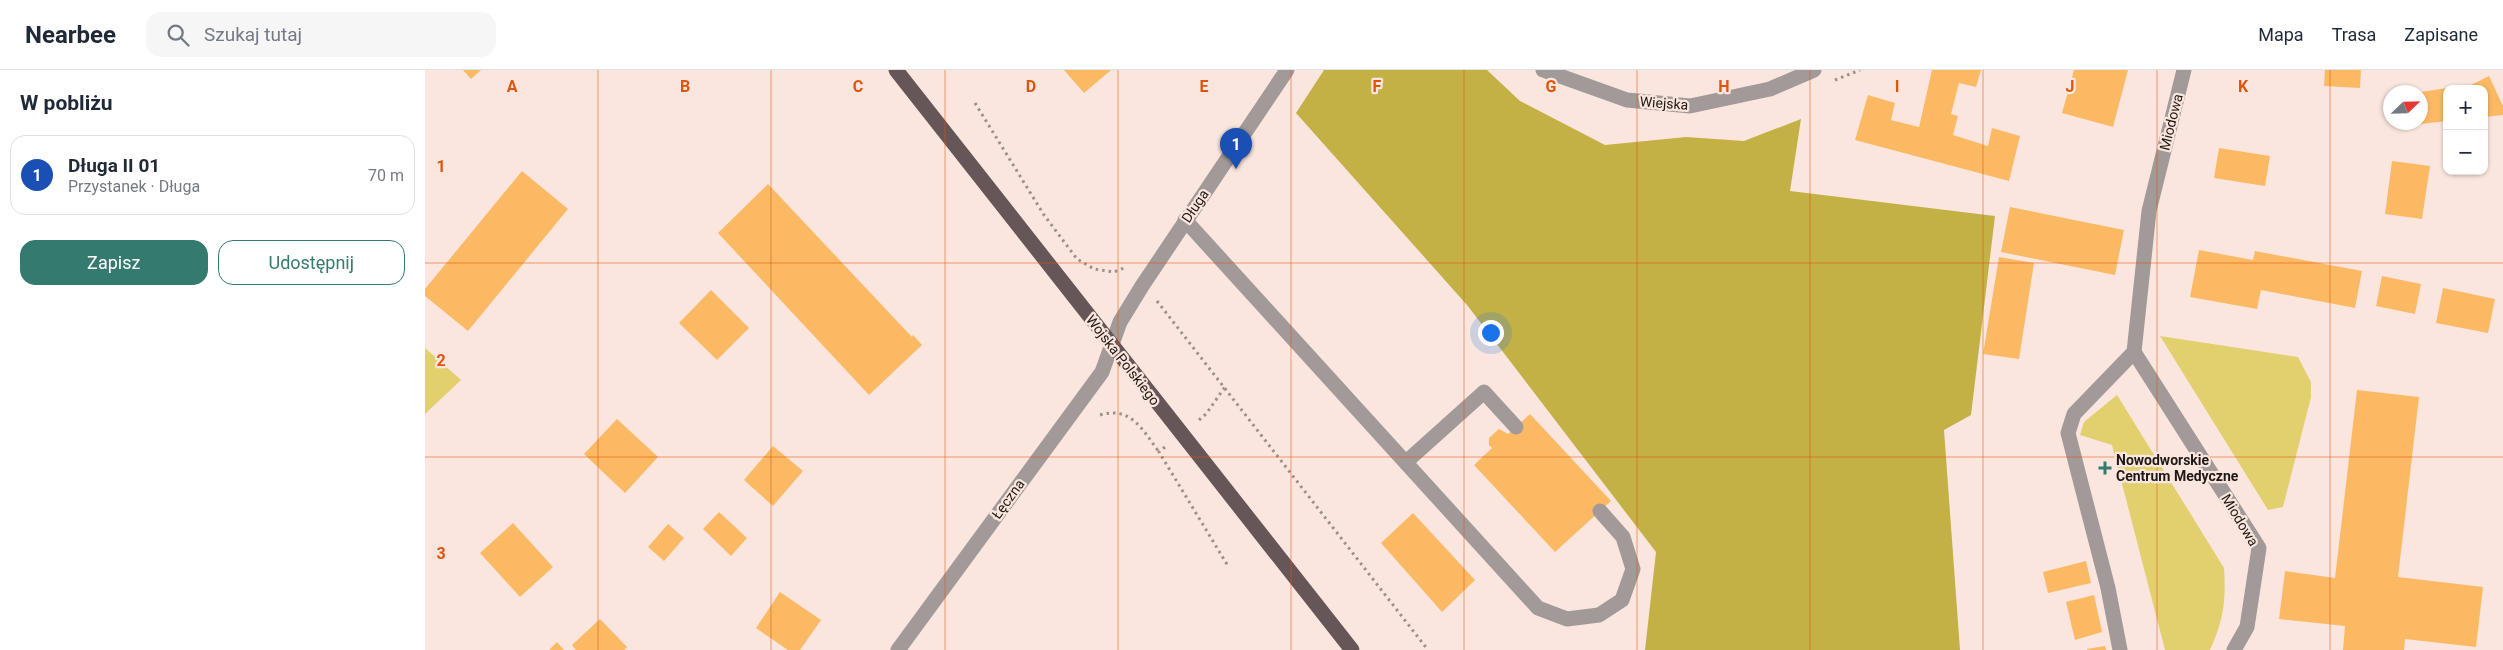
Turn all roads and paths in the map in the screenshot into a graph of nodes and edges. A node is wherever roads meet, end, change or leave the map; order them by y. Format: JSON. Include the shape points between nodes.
{"nodes":[{"id":1,"x":896,"y":70,"type":"edge"},
{"id":2,"x":1287,"y":70,"type":"edge"},
{"id":3,"x":1543,"y":70,"type":"edge"},
{"id":4,"x":1814,"y":70,"type":"edge"},
{"id":5,"x":2184,"y":70,"type":"edge"},
{"id":6,"x":975,"y":103,"type":"dead end"},
{"id":7,"x":1185,"y":220,"type":"junction"},
{"id":8,"x":1131,"y":263,"type":"dead end"},
{"id":9,"x":1124,"y":268,"type":"junction"},
{"id":10,"x":1142,"y":286,"type":"junction"},
{"id":11,"x":1111,"y":346,"type":"junction"},
{"id":12,"x":2134,"y":352,"type":"junction"},
{"id":13,"x":1516,"y":427,"type":"dead end"},
{"id":14,"x":1406,"y":462,"type":"junction"},
{"id":15,"x":1601,"y":511,"type":"dead end"},
{"id":16,"x":898,"y":650,"type":"edge"},
{"id":17,"x":1352,"y":650,"type":"edge"},
{"id":18,"x":1429,"y":650,"type":"edge"},
{"id":19,"x":2120,"y":650,"type":"edge"},
{"id":20,"x":2234,"y":650,"type":"edge"}],
"edges":[{"from":1,"to":11,"type":"main road","name":"Wojska Polskiego"},
{"from":2,"to":7,"type":"street","name":"Długa"},
{"from":3,"to":4,"type":"street","name":"Wiejska","via":[[1627,100],[1690,106],[1770,89]]},
{"from":5,"to":12,"type":"street","name":"Miodowa","via":[[2148,216]]},
{"from":6,"to":9,"type":"path","via":[[1044,215],[1077,259],[1094,269],[1114,272]]},
{"from":7,"to":10,"type":"street","name":"Długa"},
{"from":7,"to":14,"type":"street"},
{"from":8,"to":9,"type":"path"},
{"from":9,"to":10,"type":"path"},
{"from":10,"to":11,"type":"street","name":"Długa","via":[[1120,322]]},
{"from":10,"to":18,"type":"path","via":[[1165,309]]},
{"from":11,"to":16,"type":"street","name":"Łęczna","via":[[1097,380]]},
{"from":11,"to":17,"type":"main road","name":"Wojska Polskiego"},
{"from":12,"to":19,"type":"street","via":[[2074,414],[2068,433],[2108,588]]},
{"from":12,"to":20,"type":"street","name":"Miodowa","via":[[2259,548],[2247,627]]},
{"from":13,"to":14,"type":"street","via":[[1484,392]]},
{"from":14,"to":15,"type":"street","via":[[1538,608],[1567,619],[1599,615],[1622,600],[1633,569],[1623,537]]}]}
